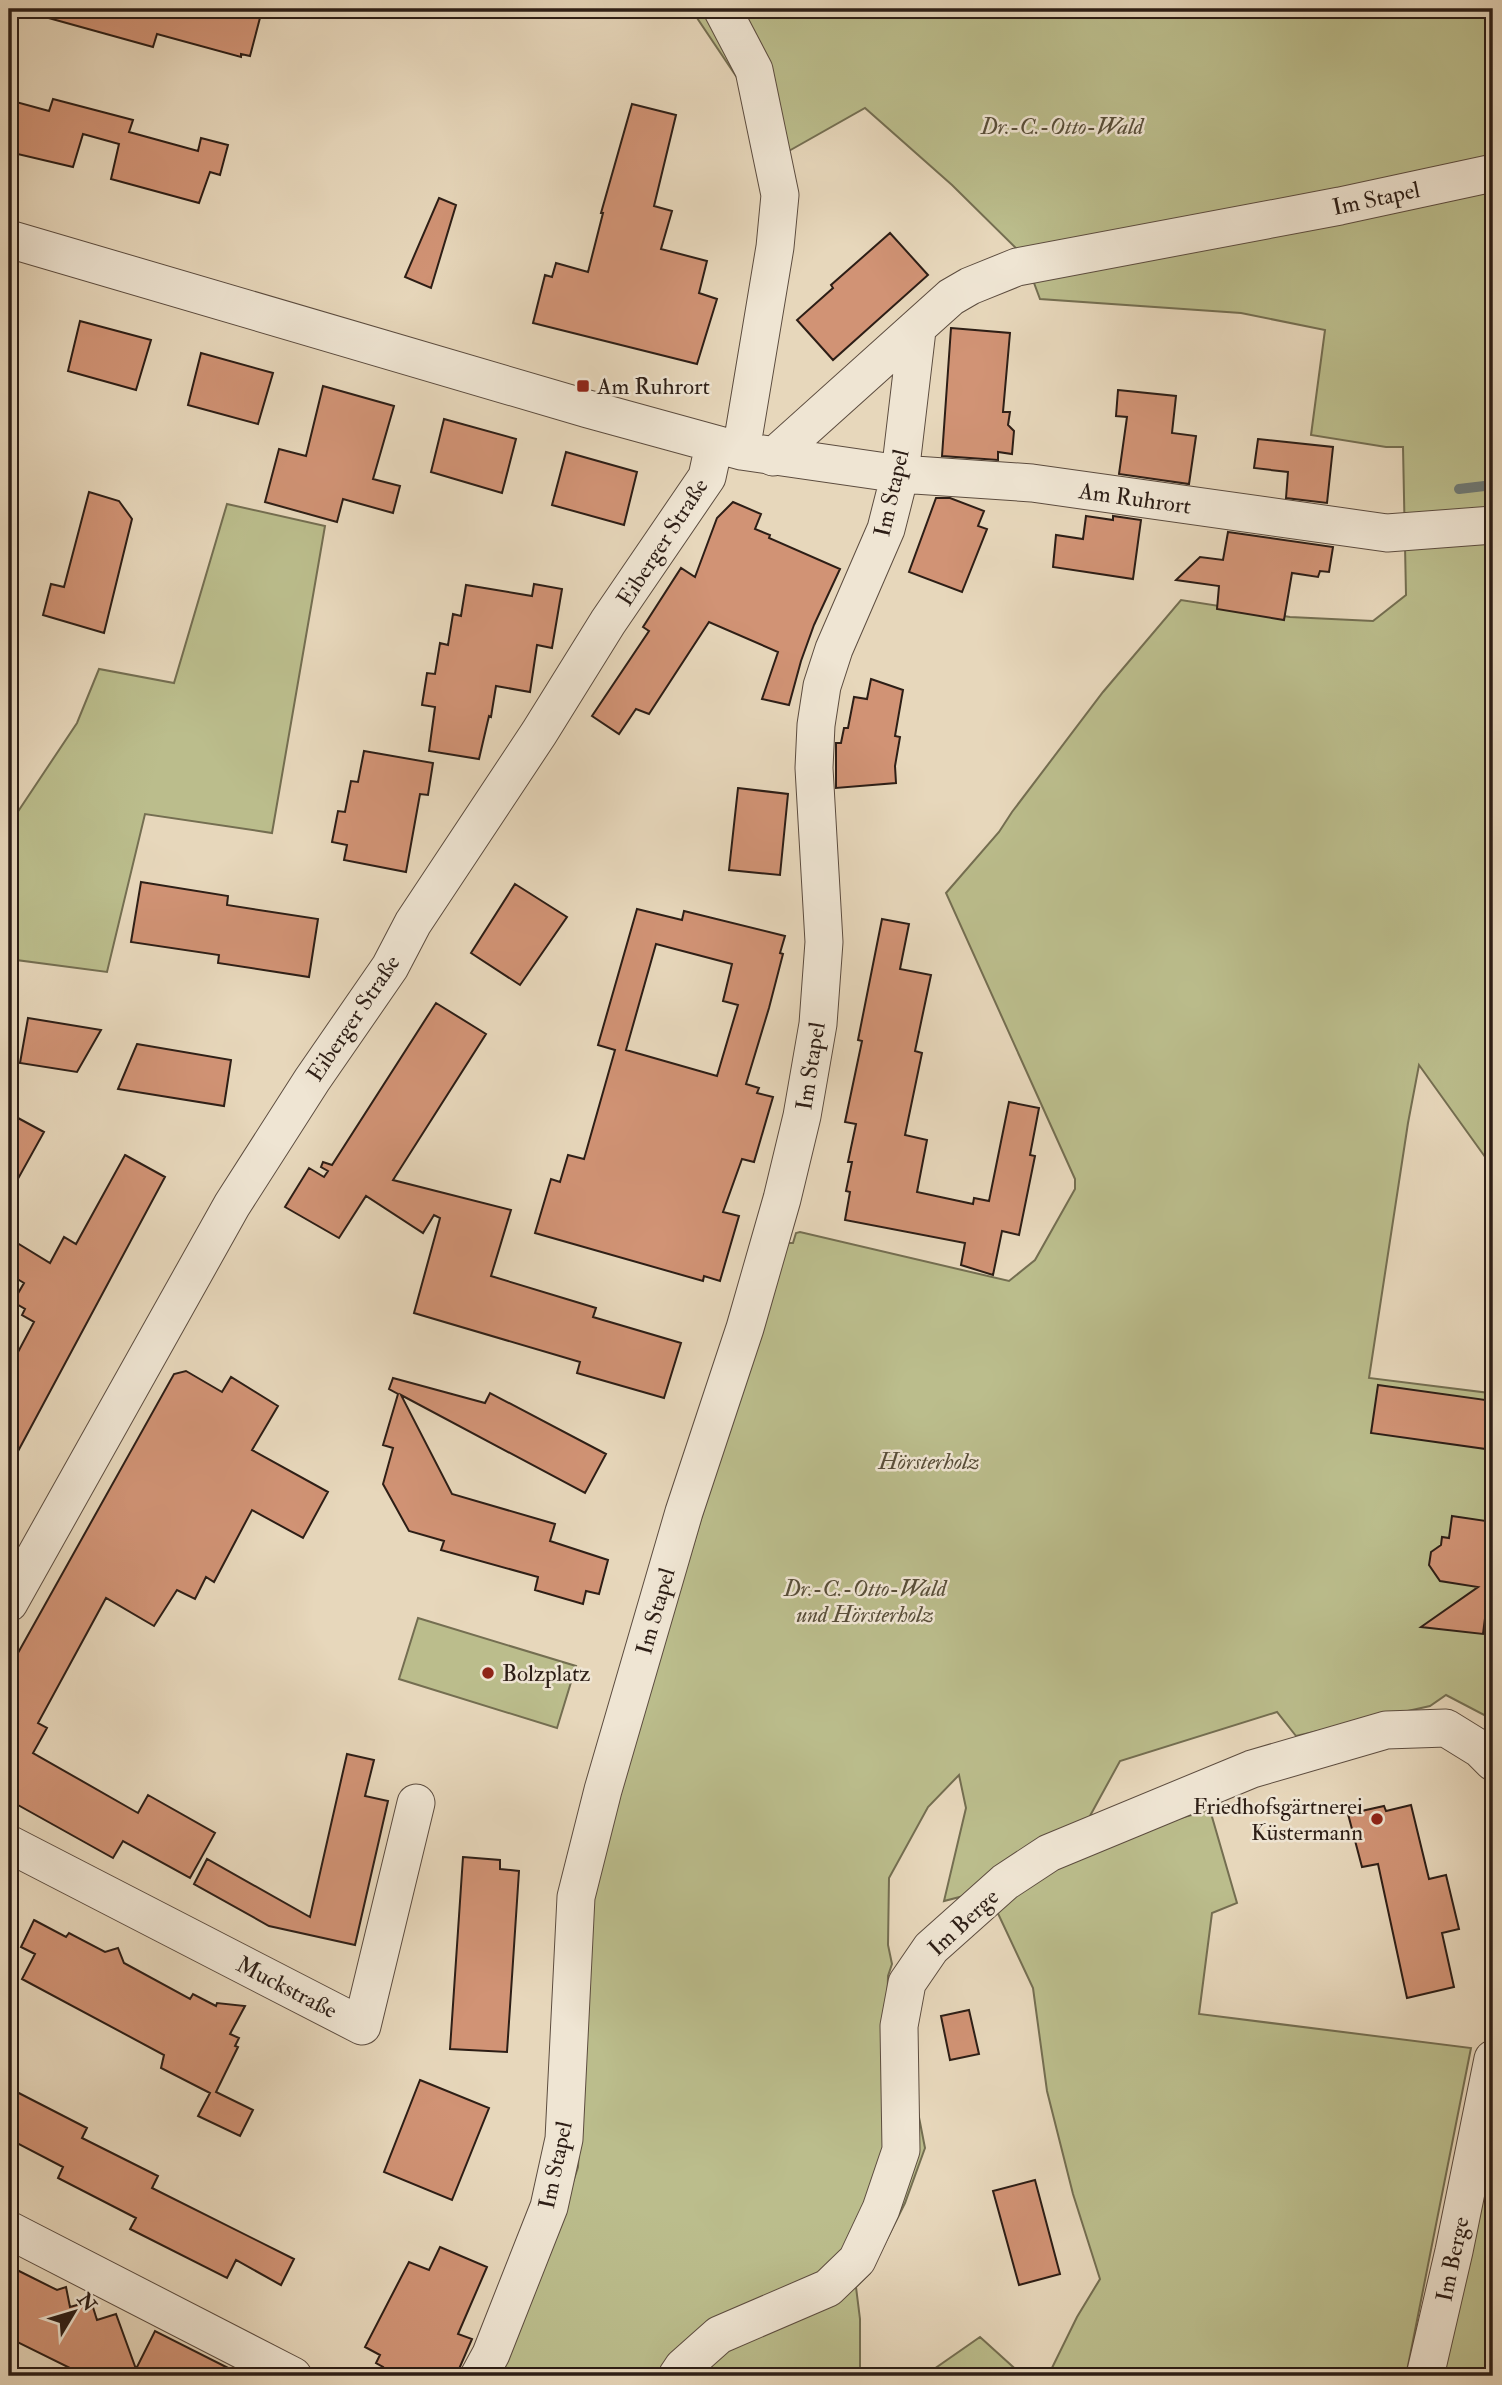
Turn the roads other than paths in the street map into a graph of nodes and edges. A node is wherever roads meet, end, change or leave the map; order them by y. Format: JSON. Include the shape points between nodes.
{"nodes":[{"id":1,"x":722,"y":9,"type":"edge"},
{"id":2,"x":1493,"y":173,"type":"edge"},
{"id":3,"x":9,"y":239,"type":"edge"},
{"id":4,"x":917,"y":330,"type":"junction"},
{"id":5,"x":743,"y":451,"type":"junction"},
{"id":6,"x":900,"y":474,"type":"junction"},
{"id":7,"x":1493,"y":525,"type":"edge"},
{"id":8,"x":9,"y":1603,"type":"edge"},
{"id":9,"x":1493,"y":1762,"type":"edge"},
{"id":10,"x":416,"y":1803,"type":"dead end"},
{"id":11,"x":9,"y":1844,"type":"edge"},
{"id":12,"x":1493,"y":2059,"type":"edge"},
{"id":13,"x":9,"y":2230,"type":"edge"},
{"id":14,"x":293,"y":2376,"type":"edge"},
{"id":15,"x":479,"y":2376,"type":"edge"},
{"id":16,"x":677,"y":2376,"type":"edge"},
{"id":17,"x":1425,"y":2376,"type":"edge"}],
"edges":[{"from":1,"to":5,"type":"street","name":"Eiberger Straße","via":[[754,70],[780,195]]},
{"from":2,"to":4,"type":"street","name":"Im Stapel","via":[[1017,267],[951,297]]},
{"from":3,"to":5,"type":"street","name":"Am Ruhrort"},
{"from":4,"to":5,"type":"street"},
{"from":4,"to":6,"type":"street","name":"Im Stapel"},
{"from":5,"to":6,"type":"street","name":"Am Ruhrort"},
{"from":5,"to":8,"type":"street","name":"Eiberger Straße","via":[[707,477],[608,622],[413,923],[390,967],[232,1205]]},
{"from":6,"to":7,"type":"street","name":"Am Ruhrort","via":[[1032,483],[1387,533]]},
{"from":6,"to":15,"type":"street","name":"Im Stapel","via":[[886,529],[834,649],[816,725],[814,768],[824,942],[818,1024],[802,1116],[745,1328],[684,1513],[576,1897],[564,2139],[549,2207]]},
{"from":9,"to":16,"type":"street","name":"Im Berge","via":[[1446,1728],[1386,1730],[1252,1769],[1049,1853],[1005,1882],[931,1948],[907,1983],[899,2026],[901,2150],[857,2260],[828,2288],[719,2335]]},
{"from":10,"to":11,"type":"street","name":"Muckstraße","via":[[362,2025]]},
{"from":12,"to":17,"type":"street","name":"Im Berge"},
{"from":13,"to":14,"type":"street"}]}
